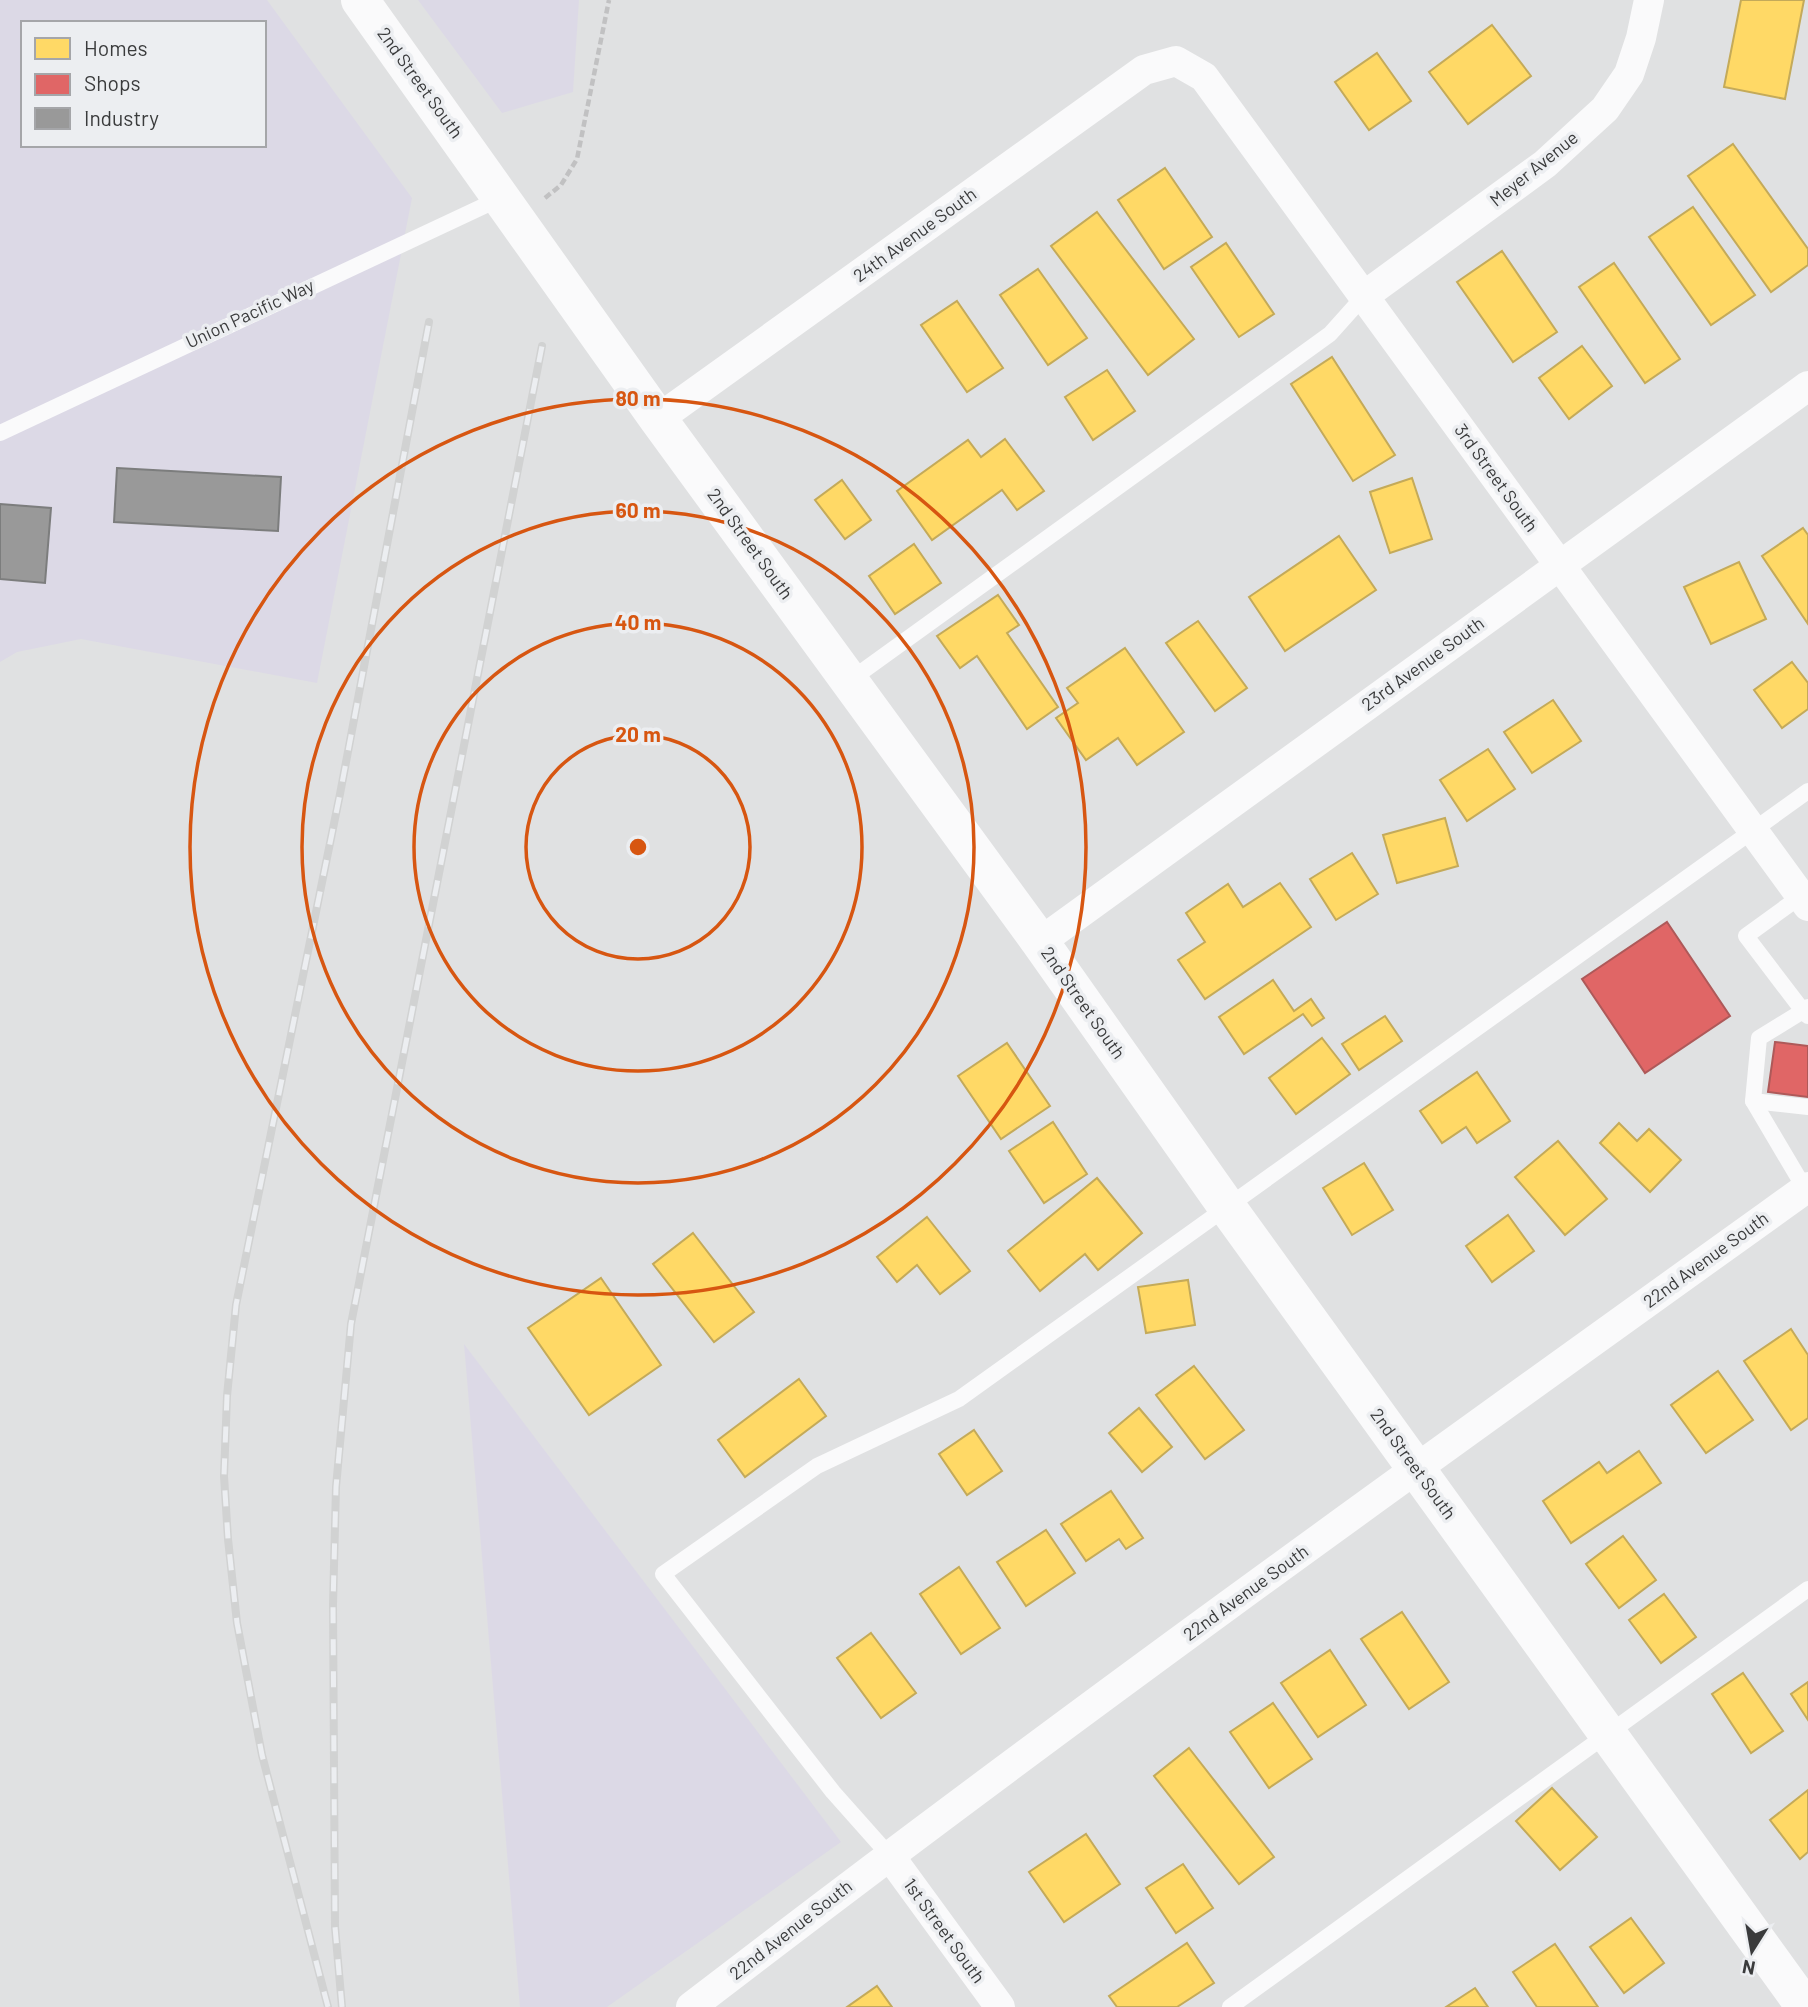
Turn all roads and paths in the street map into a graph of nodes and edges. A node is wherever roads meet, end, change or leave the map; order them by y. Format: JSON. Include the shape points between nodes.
{"nodes":[{"id":1,"x":360,"y":0,"type":"edge"},
{"id":2,"x":609,"y":0,"type":"edge"},
{"id":3,"x":1649,"y":0,"type":"edge"},
{"id":4,"x":1176,"y":61,"type":"joint"},
{"id":5,"x":509,"y":208,"type":"junction"},
{"id":6,"x":1364,"y":296,"type":"junction"},
{"id":7,"x":1808,"y":386,"type":"edge"},
{"id":8,"x":658,"y":419,"type":"junction"},
{"id":9,"x":0,"y":433,"type":"edge"},
{"id":10,"x":1560,"y":565,"type":"junction"},
{"id":11,"x":849,"y":681,"type":"junction"},
{"id":12,"x":1808,"y":791,"type":"edge"},
{"id":13,"x":1754,"y":831,"type":"junction"},
{"id":14,"x":1805,"y":901,"type":"edge"},
{"id":15,"x":1040,"y":942,"type":"junction"},
{"id":16,"x":1806,"y":1011,"type":"edge"},
{"id":17,"x":1753,"y":1101,"type":"junction"},
{"id":18,"x":1808,"y":1107,"type":"edge"},
{"id":19,"x":1807,"y":1188,"type":"edge"},
{"id":20,"x":1227,"y":1207,"type":"junction"},
{"id":21,"x":1416,"y":1468,"type":"junction"},
{"id":22,"x":1808,"y":1589,"type":"edge"},
{"id":23,"x":1608,"y":1735,"type":"junction"},
{"id":24,"x":889,"y":1855,"type":"junction"},
{"id":25,"x":1799,"y":2000,"type":"edge"},
{"id":26,"x":691,"y":2007,"type":"edge"},
{"id":27,"x":1000,"y":2007,"type":"edge"},
{"id":28,"x":1230,"y":2007,"type":"edge"}],
"edges":[{"from":1,"to":5,"type":"street","name":"2nd Street South"},
{"from":2,"to":5,"type":"path","via":[[577,159],[561,185]]},
{"from":3,"to":6,"type":"street","name":"Meyer Avenue","via":[[1629,74],[1605,109],[1545,164]]},
{"from":4,"to":6,"type":"street","name":"3rd Street South","via":[[1204,77]]},
{"from":4,"to":8,"type":"street","name":"24th Avenue South","via":[[1144,70]]},
{"from":5,"to":8,"type":"street","name":"2nd Street South"},
{"from":5,"to":9,"type":"lane","name":"Union Pacific Way"},
{"from":6,"to":10,"type":"street","name":"3rd Street South"},
{"from":6,"to":11,"type":"lane","via":[[1330,334]]},
{"from":7,"to":10,"type":"street","name":"23rd Avenue South"},
{"from":8,"to":11,"type":"street","name":"2nd Street South"},
{"from":10,"to":13,"type":"street","name":"3rd Street South"},
{"from":10,"to":15,"type":"street","name":"23rd Avenue South"},
{"from":11,"to":15,"type":"street","name":"2nd Street South"},
{"from":12,"to":13,"type":"lane"},
{"from":13,"to":14,"type":"street","name":"3rd Street South"},
{"from":13,"to":20,"type":"lane"},
{"from":14,"to":16,"type":"lane","via":[[1746,936]]},
{"from":15,"to":20,"type":"street","name":"2nd Street South"},
{"from":16,"to":17,"type":"lane","via":[[1759,1038]]},
{"from":17,"to":18,"type":"lane"},
{"from":17,"to":19,"type":"lane"},
{"from":19,"to":21,"type":"street","name":"22nd Avenue South"},
{"from":20,"to":21,"type":"street","name":"2nd Street South"},
{"from":20,"to":24,"type":"lane","via":[[959,1399],[817,1466],[663,1574],[832,1793]]},
{"from":21,"to":23,"type":"street","name":"2nd Street South"},
{"from":21,"to":24,"type":"street","name":"22nd Avenue South"},
{"from":22,"to":23,"type":"lane"},
{"from":23,"to":25,"type":"street","name":"2nd Street South"},
{"from":23,"to":28,"type":"lane"},
{"from":24,"to":26,"type":"street","name":"22nd Avenue South"},
{"from":24,"to":27,"type":"street","name":"1st Street South"}]}
